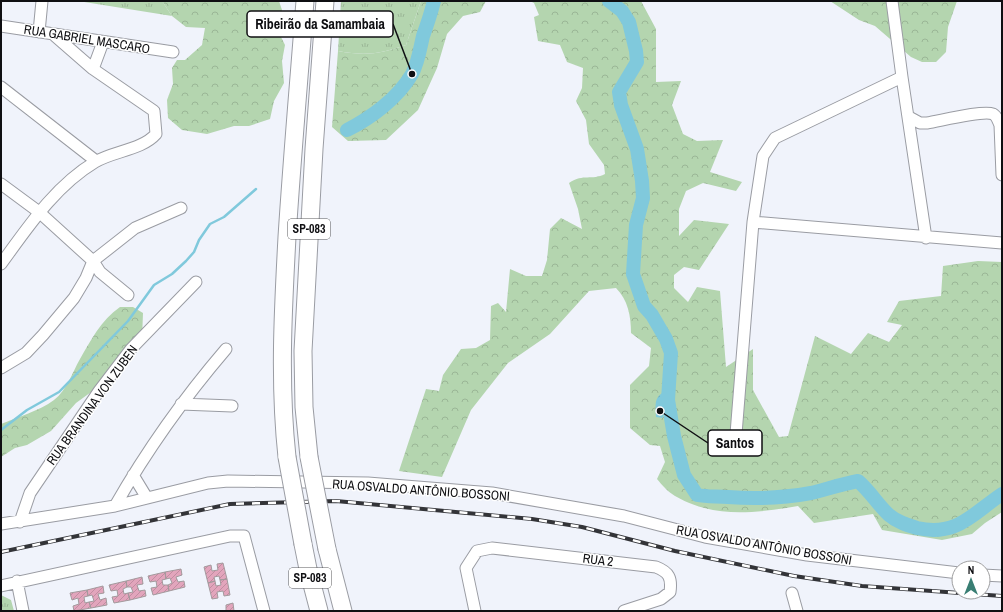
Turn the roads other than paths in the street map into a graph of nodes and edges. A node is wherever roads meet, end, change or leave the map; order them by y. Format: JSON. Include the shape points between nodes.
{"nodes":[{"id":1,"x":42,"y":1,"type":"edge"},
{"id":2,"x":305,"y":1,"type":"edge"},
{"id":3,"x":325,"y":1,"type":"edge"},
{"id":4,"x":892,"y":1,"type":"edge"},
{"id":5,"x":1,"y":26,"type":"edge"},
{"id":6,"x":39,"y":32,"type":"junction"},
{"id":7,"x":54,"y":35,"type":"junction"},
{"id":8,"x":103,"y":42,"type":"junction"},
{"id":9,"x":173,"y":52,"type":"dead end"},
{"id":10,"x":93,"y":69,"type":"junction"},
{"id":11,"x":902,"y":77,"type":"junction"},
{"id":12,"x":1,"y":86,"type":"edge"},
{"id":13,"x":909,"y":117,"type":"junction"},
{"id":14,"x":96,"y":161,"type":"junction"},
{"id":15,"x":1002,"y":175,"type":"edge"},
{"id":16,"x":1,"y":184,"type":"edge"},
{"id":17,"x":181,"y":208,"type":"dead end"},
{"id":18,"x":39,"y":212,"type":"junction"},
{"id":19,"x":753,"y":222,"type":"junction"},
{"id":20,"x":926,"y":238,"type":"junction"},
{"id":21,"x":1002,"y":244,"type":"edge"},
{"id":22,"x":93,"y":261,"type":"junction"},
{"id":23,"x":1,"y":264,"type":"edge"},
{"id":24,"x":196,"y":282,"type":"dead end"},
{"id":25,"x":128,"y":295,"type":"dead end"},
{"id":26,"x":226,"y":349,"type":"dead end"},
{"id":27,"x":1,"y":368,"type":"edge"},
{"id":28,"x":181,"y":404,"type":"junction"},
{"id":29,"x":232,"y":406,"type":"dead end"},
{"id":30,"x":736,"y":434,"type":"dead end"},
{"id":31,"x":133,"y":475,"type":"junction"},
{"id":32,"x":147,"y":498,"type":"junction"},
{"id":33,"x":115,"y":506,"type":"junction"},
{"id":34,"x":20,"y":522,"type":"junction"},
{"id":35,"x":1,"y":524,"type":"edge"},
{"id":36,"x":951,"y":572,"type":"edge"},
{"id":37,"x":991,"y":575,"type":"edge"},
{"id":38,"x":1002,"y":576,"type":"edge"},
{"id":39,"x":17,"y":581,"type":"junction"},
{"id":40,"x":1,"y":586,"type":"edge"},
{"id":41,"x":792,"y":593,"type":"dead end"},
{"id":42,"x":23,"y":611,"type":"edge"},
{"id":43,"x":264,"y":611,"type":"edge"},
{"id":44,"x":319,"y":611,"type":"edge"},
{"id":45,"x":343,"y":611,"type":"edge"},
{"id":46,"x":475,"y":611,"type":"edge"},
{"id":47,"x":624,"y":611,"type":"edge"},
{"id":48,"x":797,"y":611,"type":"edge"}],
"edges":[{"from":1,"to":6,"type":"street"},
{"from":2,"to":44,"type":"highway","number":"SP-083","bridge":true,"via":[[293,144],[282,334],[283,418],[287,457],[303,544]]},
{"from":3,"to":45,"type":"highway","number":"SP-083","bridge":true,"via":[[303,351],[304,407],[309,457],[327,549]]},
{"from":4,"to":11,"type":"street"},
{"from":5,"to":6,"type":"street","name":"RUA GABRIEL MASCARO"},
{"from":6,"to":7,"type":"street","name":"RUA GABRIEL MASCARO"},
{"from":7,"to":8,"type":"street","name":"RUA GABRIEL MASCARO"},
{"from":7,"to":10,"type":"street"},
{"from":8,"to":9,"type":"street","name":"RUA GABRIEL MASCARO"},
{"from":8,"to":10,"type":"street"},
{"from":10,"to":14,"type":"street","via":[[154,111],[156,126],[156,134],[148,141]]},
{"from":11,"to":13,"type":"street"},
{"from":11,"to":19,"type":"street","via":[[775,138],[763,156]]},
{"from":12,"to":14,"type":"street"},
{"from":13,"to":15,"type":"street","via":[[920,123],[927,123],[978,114],[993,114],[1000,125]]},
{"from":13,"to":20,"type":"street"},
{"from":14,"to":18,"type":"street","via":[[78,174]]},
{"from":16,"to":18,"type":"street"},
{"from":17,"to":22,"type":"street","via":[[135,228]]},
{"from":18,"to":22,"type":"street"},
{"from":18,"to":23,"type":"street"},
{"from":19,"to":20,"type":"street"},
{"from":19,"to":30,"type":"street"},
{"from":20,"to":21,"type":"street"},
{"from":22,"to":25,"type":"street","via":[[100,272]]},
{"from":22,"to":27,"type":"street","via":[[74,298],[43,335],[26,353]]},
{"from":24,"to":34,"type":"street","name":"RUA BRANDINA VON ZUBEN","via":[[131,349],[104,385],[30,493]]},
{"from":26,"to":28,"type":"street"},
{"from":28,"to":29,"type":"street"},
{"from":28,"to":31,"type":"street"},
{"from":31,"to":32,"type":"street"},
{"from":31,"to":33,"type":"street"},
{"from":32,"to":33,"type":"street","name":"RUA OSVALDO ANTÔNIO BOSSONI"},
{"from":32,"to":36,"type":"street","name":"RUA OSVALDO ANTÔNIO BOSSONI","via":[[208,483],[228,481],[368,483],[492,493],[624,516],[705,537],[807,555]]},
{"from":33,"to":34,"type":"street","name":"RUA OSVALDO ANTÔNIO BOSSONI"},
{"from":34,"to":35,"type":"street","name":"RUA OSVALDO ANTÔNIO BOSSONI"},
{"from":37,"to":38,"type":"street"},
{"from":39,"to":40,"type":"street"},
{"from":39,"to":42,"type":"street"},
{"from":39,"to":43,"type":"street","via":[[230,536],[244,536]]},
{"from":41,"to":48,"type":"street"},
{"from":46,"to":47,"type":"street","name":"RUA 2","via":[[466,568],[478,551],[492,548],[652,566],[665,570],[671,582],[670,592],[660,599]]}]}
